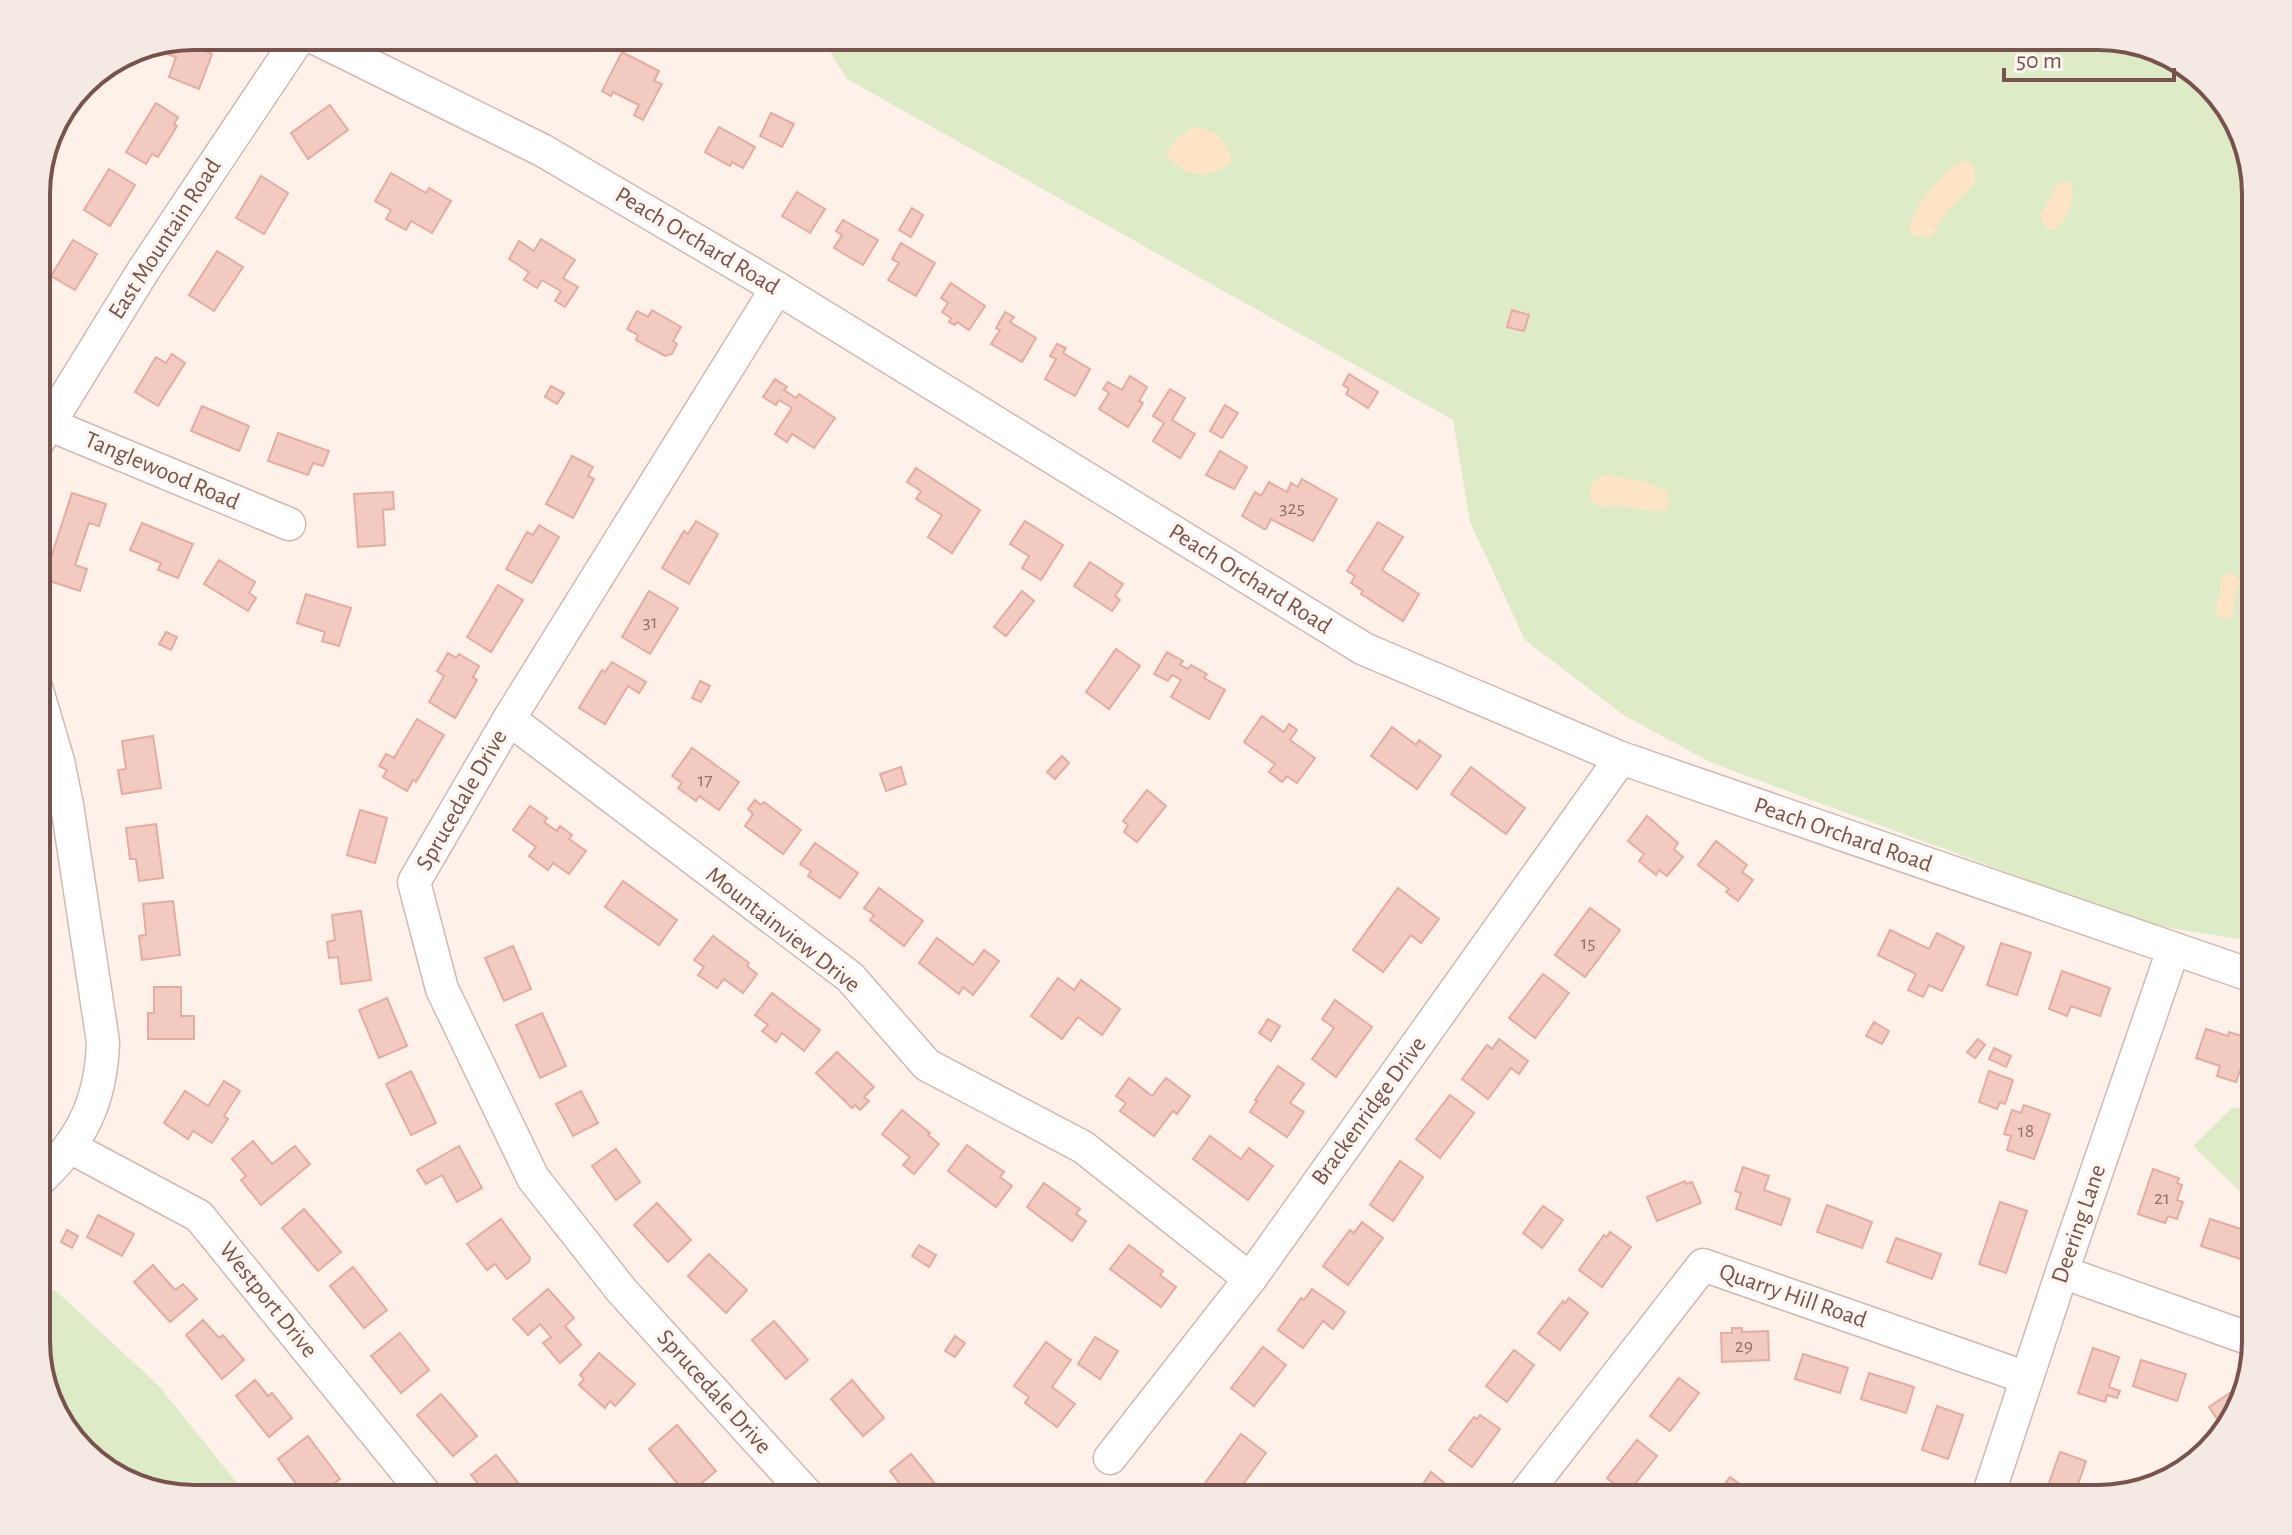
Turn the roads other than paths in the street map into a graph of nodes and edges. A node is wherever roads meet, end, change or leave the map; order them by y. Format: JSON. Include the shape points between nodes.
{"nodes":[{"id":1,"x":291,"y":50,"type":"edge"},
{"id":2,"x":340,"y":50,"type":"edge"},
{"id":3,"x":777,"y":288,"type":"junction"},
{"id":4,"x":50,"y":414,"type":"edge"},
{"id":5,"x":50,"y":433,"type":"edge"},
{"id":6,"x":289,"y":524,"type":"dead end"},
{"id":7,"x":509,"y":719,"type":"junction"},
{"id":8,"x":50,"y":734,"type":"edge"},
{"id":9,"x":1621,"y":758,"type":"junction"},
{"id":10,"x":2173,"y":950,"type":"junction"},
{"id":11,"x":2242,"y":972,"type":"edge"},
{"id":12,"x":70,"y":1147,"type":"junction"},
{"id":13,"x":50,"y":1168,"type":"edge"},
{"id":14,"x":2062,"y":1272,"type":"junction"},
{"id":15,"x":1250,"y":1279,"type":"junction"},
{"id":16,"x":2242,"y":1336,"type":"edge"},
{"id":17,"x":2027,"y":1378,"type":"junction"},
{"id":18,"x":1110,"y":1458,"type":"dead end"},
{"id":19,"x":418,"y":1485,"type":"edge"},
{"id":20,"x":798,"y":1485,"type":"edge"},
{"id":21,"x":1532,"y":1485,"type":"edge"},
{"id":22,"x":1992,"y":1485,"type":"edge"}],
"edges":[{"from":1,"to":4,"type":"street","name":"East Mountain Road"},
{"from":2,"to":3,"type":"street","name":"Peach Orchard Road","via":[[520,137]]},
{"from":3,"to":7,"type":"street","name":"Sprucedale Drive"},
{"from":3,"to":9,"type":"street","name":"Peach Orchard Road","via":[[1364,649]]},
{"from":5,"to":6,"type":"street","name":"Tanglewood Road"},
{"from":7,"to":15,"type":"street","name":"Mountainview Drive","via":[[850,977],[927,1065],[1083,1147]]},
{"from":7,"to":20,"type":"street","name":"Sprucedale Drive","via":[[414,882],[442,989],[533,1178],[622,1291]]},
{"from":8,"to":12,"type":"street","via":[[67,805],[101,1025],[97,1094]]},
{"from":9,"to":10,"type":"street","name":"Peach Orchard Road"},
{"from":9,"to":15,"type":"street","name":"Brackenridge Drive"},
{"from":10,"to":11,"type":"street","name":"Peach Orchard Road"},
{"from":10,"to":14,"type":"street","name":"Deering Lane"},
{"from":12,"to":13,"type":"street"},
{"from":12,"to":19,"type":"street","name":"Westport Drive","via":[[199,1216]]},
{"from":14,"to":16,"type":"street"},
{"from":14,"to":17,"type":"street","name":"Deering Lane"},
{"from":15,"to":18,"type":"street","name":"Brackenridge Drive"},
{"from":17,"to":21,"type":"street","name":"Quarry Hill Road","via":[[1703,1265]]},
{"from":17,"to":22,"type":"street","name":"Deering Lane"}]}
